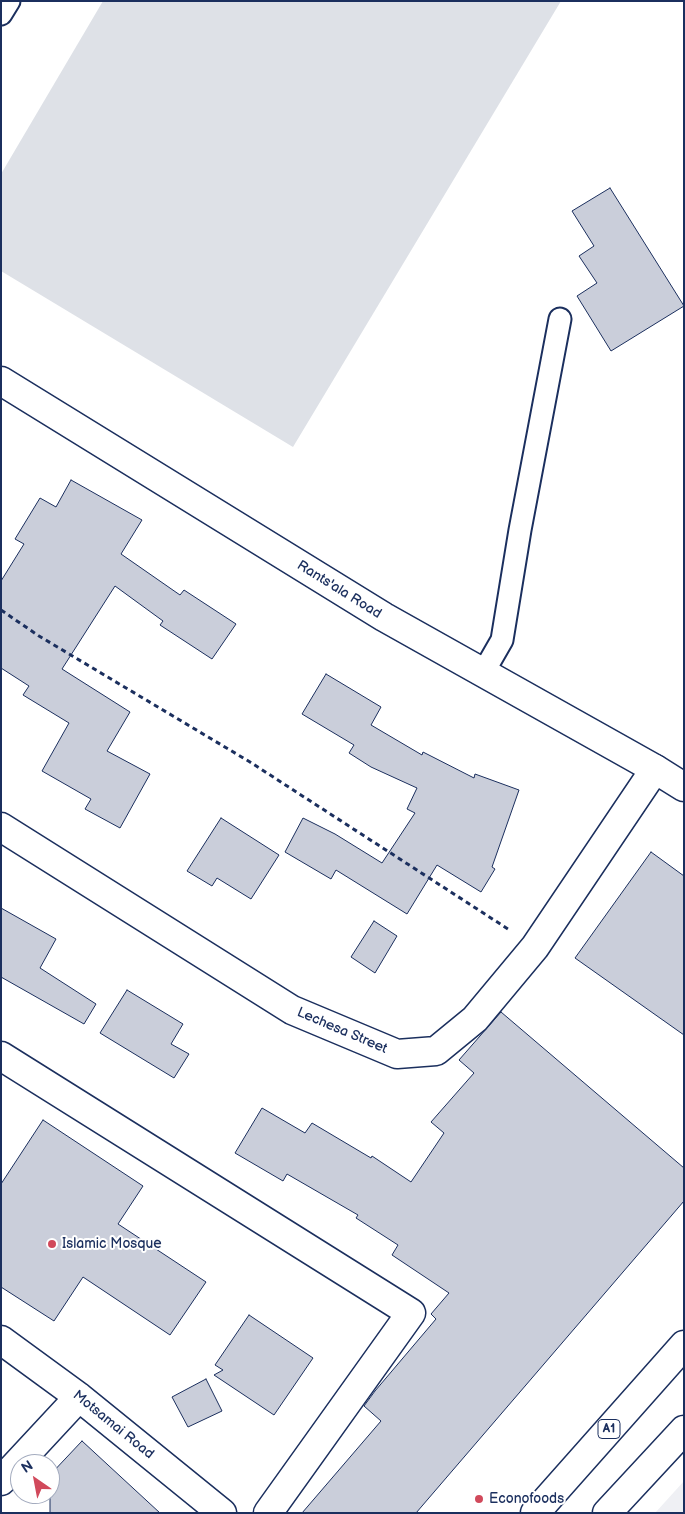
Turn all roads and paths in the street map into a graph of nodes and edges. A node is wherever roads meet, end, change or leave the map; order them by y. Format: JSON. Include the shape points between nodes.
{"nodes":[{"id":1,"x":10,"y":1,"type":"edge"},
{"id":2,"x":1,"y":14,"type":"edge"},
{"id":3,"x":560,"y":319,"type":"dead end"},
{"id":4,"x":1,"y":381,"type":"edge"},
{"id":5,"x":1,"y":610,"type":"edge"},
{"id":6,"x":483,"y":673,"type":"junction"},
{"id":7,"x":654,"y":769,"type":"junction"},
{"id":8,"x":684,"y":787,"type":"edge"},
{"id":9,"x":1,"y":827,"type":"edge"},
{"id":10,"x":535,"y":947,"type":"junction"},
{"id":11,"x":1,"y":1056,"type":"edge"},
{"id":12,"x":1,"y":1340,"type":"edge"},
{"id":13,"x":684,"y":1345,"type":"edge"},
{"id":14,"x":79,"y":1397,"type":"junction"},
{"id":15,"x":684,"y":1430,"type":"edge"},
{"id":16,"x":1,"y":1481,"type":"edge"},
{"id":17,"x":222,"y":1513,"type":"edge"},
{"id":18,"x":268,"y":1513,"type":"edge"},
{"id":19,"x":535,"y":1513,"type":"edge"},
{"id":20,"x":607,"y":1513,"type":"edge"}],
"edges":[{"from":1,"to":2,"type":"lane"},
{"from":3,"to":6,"type":"lane","via":[[502,640]]},
{"from":4,"to":6,"type":"street","name":"Rants'ala Road","via":[[384,617]]},
{"from":5,"to":10,"type":"path","via":[[250,762]]},
{"from":6,"to":7,"type":"street","name":"Rants'ala Road"},
{"from":7,"to":8,"type":"street","name":"Rants'ala Road"},
{"from":7,"to":10,"type":"street","name":"Lechesa Street"},
{"from":9,"to":10,"type":"street","name":"Lechesa Street","via":[[292,1010],[397,1054],[436,1051],[475,1018]]},
{"from":11,"to":18,"type":"street","via":[[410,1313]]},
{"from":12,"to":14,"type":"street","name":"Motsamai Road"},
{"from":13,"to":19,"type":"street","number":"A1"},
{"from":14,"to":16,"type":"street"},
{"from":14,"to":17,"type":"street","name":"Motsamai Road"},
{"from":15,"to":20,"type":"street"}]}
